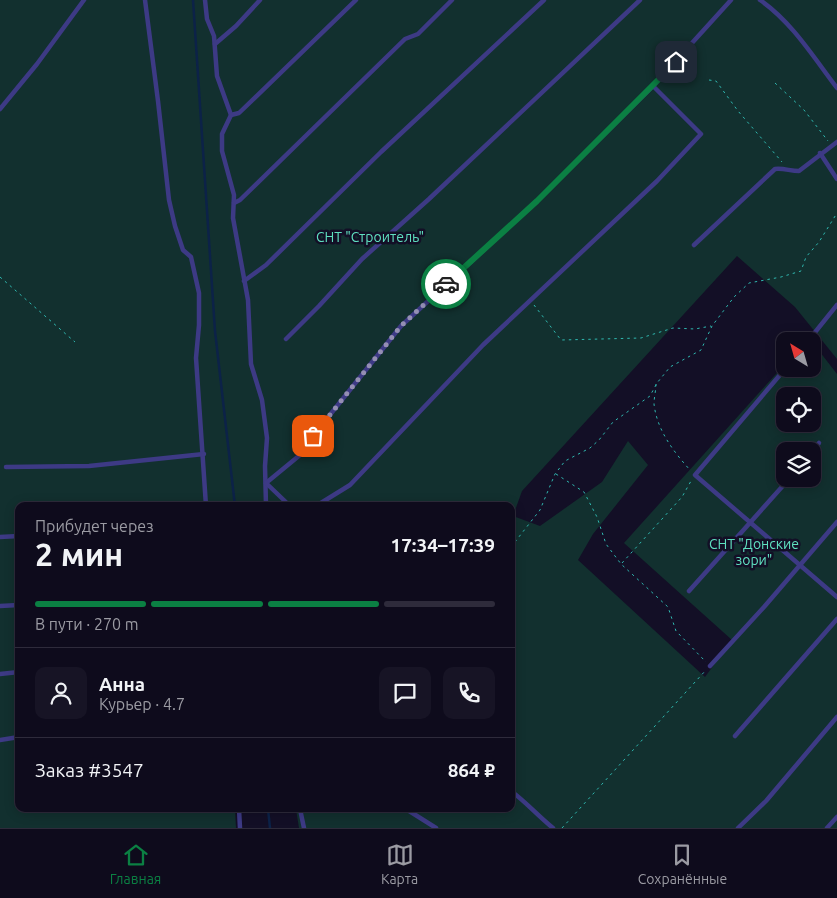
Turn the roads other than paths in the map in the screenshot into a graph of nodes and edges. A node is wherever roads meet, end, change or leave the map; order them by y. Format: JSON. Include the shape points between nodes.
{"nodes":[{"id":1,"x":84,"y":0,"type":"edge"},
{"id":2,"x":145,"y":0,"type":"edge"},
{"id":3,"x":205,"y":0,"type":"edge"},
{"id":4,"x":260,"y":0,"type":"edge"},
{"id":5,"x":356,"y":0,"type":"edge"},
{"id":6,"x":452,"y":0,"type":"edge"},
{"id":7,"x":544,"y":0,"type":"edge"},
{"id":8,"x":640,"y":0,"type":"edge"},
{"id":9,"x":731,"y":0,"type":"edge"},
{"id":10,"x":760,"y":0,"type":"edge"},
{"id":11,"x":214,"y":44,"type":"junction"},
{"id":12,"x":653,"y":86,"type":"junction"},
{"id":13,"x":837,"y":88,"type":"edge"},
{"id":14,"x":0,"y":109,"type":"edge"},
{"id":15,"x":231,"y":115,"type":"junction"},
{"id":16,"x":837,"y":142,"type":"edge"},
{"id":17,"x":820,"y":153,"type":"junction"},
{"id":18,"x":837,"y":179,"type":"edge"},
{"id":19,"x":234,"y":203,"type":"junction"},
{"id":20,"x":694,"y":245,"type":"dead end"},
{"id":21,"x":244,"y":281,"type":"junction"},
{"id":22,"x":837,"y":305,"type":"edge"},
{"id":23,"x":815,"y":332,"type":"edge"},
{"id":24,"x":286,"y":339,"type":"dead end"},
{"id":25,"x":777,"y":378,"type":"edge"},
{"id":26,"x":204,"y":454,"type":"junction"},
{"id":27,"x":6,"y":467,"type":"dead end"},
{"id":28,"x":266,"y":483,"type":"junction"},
{"id":29,"x":782,"y":487,"type":"edge"},
{"id":30,"x":206,"y":502,"type":"edge"},
{"id":31,"x":266,"y":502,"type":"edge"},
{"id":32,"x":286,"y":502,"type":"edge"},
{"id":33,"x":322,"y":502,"type":"edge"},
{"id":34,"x":750,"y":522,"type":"junction"},
{"id":35,"x":837,"y":522,"type":"edge"},
{"id":36,"x":15,"y":536,"type":"edge"},
{"id":37,"x":0,"y":537,"type":"edge"},
{"id":38,"x":799,"y":566,"type":"junction"},
{"id":39,"x":690,"y":590,"type":"dead end"},
{"id":40,"x":837,"y":597,"type":"edge"},
{"id":41,"x":15,"y":605,"type":"edge"},
{"id":42,"x":0,"y":606,"type":"edge"},
{"id":43,"x":837,"y":619,"type":"edge"},
{"id":44,"x":710,"y":666,"type":"road end"},
{"id":45,"x":15,"y":672,"type":"edge"},
{"id":46,"x":0,"y":674,"type":"edge"},
{"id":47,"x":837,"y":717,"type":"edge"},
{"id":48,"x":736,"y":736,"type":"dead end"},
{"id":49,"x":15,"y":738,"type":"edge"},
{"id":50,"x":0,"y":740,"type":"edge"},
{"id":51,"x":515,"y":793,"type":"edge"},
{"id":52,"x":239,"y":812,"type":"edge"},
{"id":53,"x":301,"y":812,"type":"edge"},
{"id":54,"x":411,"y":812,"type":"edge"},
{"id":55,"x":837,"y":816,"type":"edge"},
{"id":56,"x":240,"y":828,"type":"edge"},
{"id":57,"x":304,"y":828,"type":"edge"},
{"id":58,"x":436,"y":828,"type":"edge"},
{"id":59,"x":553,"y":828,"type":"edge"},
{"id":60,"x":738,"y":828,"type":"edge"},
{"id":61,"x":827,"y":828,"type":"edge"}],
"edges":[{"from":1,"to":14,"type":"lane"},
{"from":2,"to":26,"type":"lane","via":[[170,200],[175,226],[183,250],[191,256],[200,293],[196,358]]},
{"from":3,"to":11,"type":"lane"},
{"from":4,"to":11,"type":"lane"},
{"from":5,"to":15,"type":"lane","via":[[239,112]]},
{"from":6,"to":19,"type":"lane","via":[[418,34],[405,39]]},
{"from":7,"to":21,"type":"lane","via":[[266,264]]},
{"from":8,"to":24,"type":"lane","via":[[362,259]]},
{"from":9,"to":12,"type":"lane"},
{"from":10,"to":13,"type":"lane","via":[[784,21]]},
{"from":11,"to":15,"type":"lane","via":[[217,76]]},
{"from":12,"to":28,"type":"lane","via":[[537,201],[401,326],[300,456]]},
{"from":12,"to":33,"type":"lane","via":[[701,134],[657,181],[447,381],[350,485]]},
{"from":15,"to":19,"type":"lane","via":[[222,134],[222,152]]},
{"from":16,"to":17,"type":"lane"},
{"from":17,"to":18,"type":"lane"},
{"from":17,"to":20,"type":"lane","via":[[799,171],[775,169]]},
{"from":19,"to":21,"type":"lane","via":[[233,218]]},
{"from":21,"to":28,"type":"lane","via":[[252,364],[262,400],[267,438]]},
{"from":22,"to":23,"type":"lane"},
{"from":25,"to":34,"type":"lane","via":[[695,475]]},
{"from":26,"to":27,"type":"lane","via":[[89,466]]},
{"from":26,"to":30,"type":"lane"},
{"from":28,"to":31,"type":"lane"},
{"from":28,"to":32,"type":"lane"},
{"from":29,"to":34,"type":"lane"},
{"from":34,"to":38,"type":"lane"},
{"from":34,"to":39,"type":"lane"},
{"from":35,"to":38,"type":"lane"},
{"from":36,"to":37,"type":"lane"},
{"from":38,"to":40,"type":"lane"},
{"from":38,"to":44,"type":"lane"},
{"from":41,"to":42,"type":"lane"},
{"from":43,"to":48,"type":"lane"},
{"from":45,"to":46,"type":"lane"},
{"from":47,"to":60,"type":"lane","via":[[766,801]]},
{"from":49,"to":50,"type":"lane"},
{"from":51,"to":59,"type":"lane"},
{"from":52,"to":56,"type":"lane"},
{"from":53,"to":57,"type":"lane"},
{"from":54,"to":58,"type":"lane"},
{"from":55,"to":61,"type":"lane"}]}
